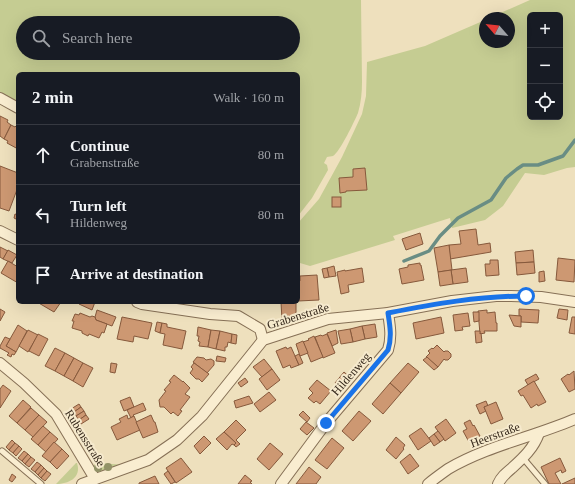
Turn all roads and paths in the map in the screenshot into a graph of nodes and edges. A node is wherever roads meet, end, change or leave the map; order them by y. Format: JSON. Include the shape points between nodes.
{"nodes":[{"id":1,"x":0,"y":98,"type":"edge"},
{"id":2,"x":16,"y":107,"type":"edge"},
{"id":3,"x":0,"y":231,"type":"edge"},
{"id":4,"x":16,"y":239,"type":"edge"},
{"id":5,"x":575,"y":302,"type":"edge"},
{"id":6,"x":142,"y":304,"type":"edge"},
{"id":7,"x":388,"y":313,"type":"junction"},
{"id":8,"x":263,"y":340,"type":"junction"},
{"id":9,"x":0,"y":363,"type":"edge"},
{"id":10,"x":575,"y":419,"type":"edge"},
{"id":11,"x":539,"y":433,"type":"junction"},
{"id":12,"x":2,"y":451,"type":"dead end"},
{"id":13,"x":523,"y":458,"type":"junction"},
{"id":14,"x":95,"y":479,"type":"junction"},
{"id":15,"x":41,"y":484,"type":"edge"},
{"id":16,"x":82,"y":484,"type":"edge"},
{"id":17,"x":281,"y":484,"type":"edge"},
{"id":18,"x":428,"y":484,"type":"edge"},
{"id":19,"x":498,"y":484,"type":"edge"},
{"id":20,"x":545,"y":484,"type":"edge"}],
"edges":[{"from":1,"to":2,"type":"street"},
{"from":3,"to":4,"type":"street"},
{"from":5,"to":7,"type":"street","name":"Grabenstraße","via":[[541,297],[496,296]]},
{"from":6,"to":8,"type":"street","via":[[238,316],[260,329]]},
{"from":7,"to":8,"type":"street","name":"Grabenstraße","via":[[328,319]]},
{"from":7,"to":17,"type":"street","name":"Hildenweg","via":[[391,336],[388,350],[326,423]]},
{"from":8,"to":14,"type":"street","name":"Grabenstraße","via":[[202,416],[177,440],[148,460]]},
{"from":9,"to":14,"type":"street","name":"Rubensstraße","via":[[56,414]]},
{"from":10,"to":11,"type":"street","name":"Heerstraße"},
{"from":11,"to":13,"type":"street","via":[[534,445]]},
{"from":11,"to":18,"type":"street","name":"Heerstraße","via":[[469,458]]},
{"from":12,"to":15,"type":"lane"},
{"from":13,"to":19,"type":"street"},
{"from":13,"to":20,"type":"lane"},
{"from":14,"to":16,"type":"street","name":"Grabenstraße"}]}
